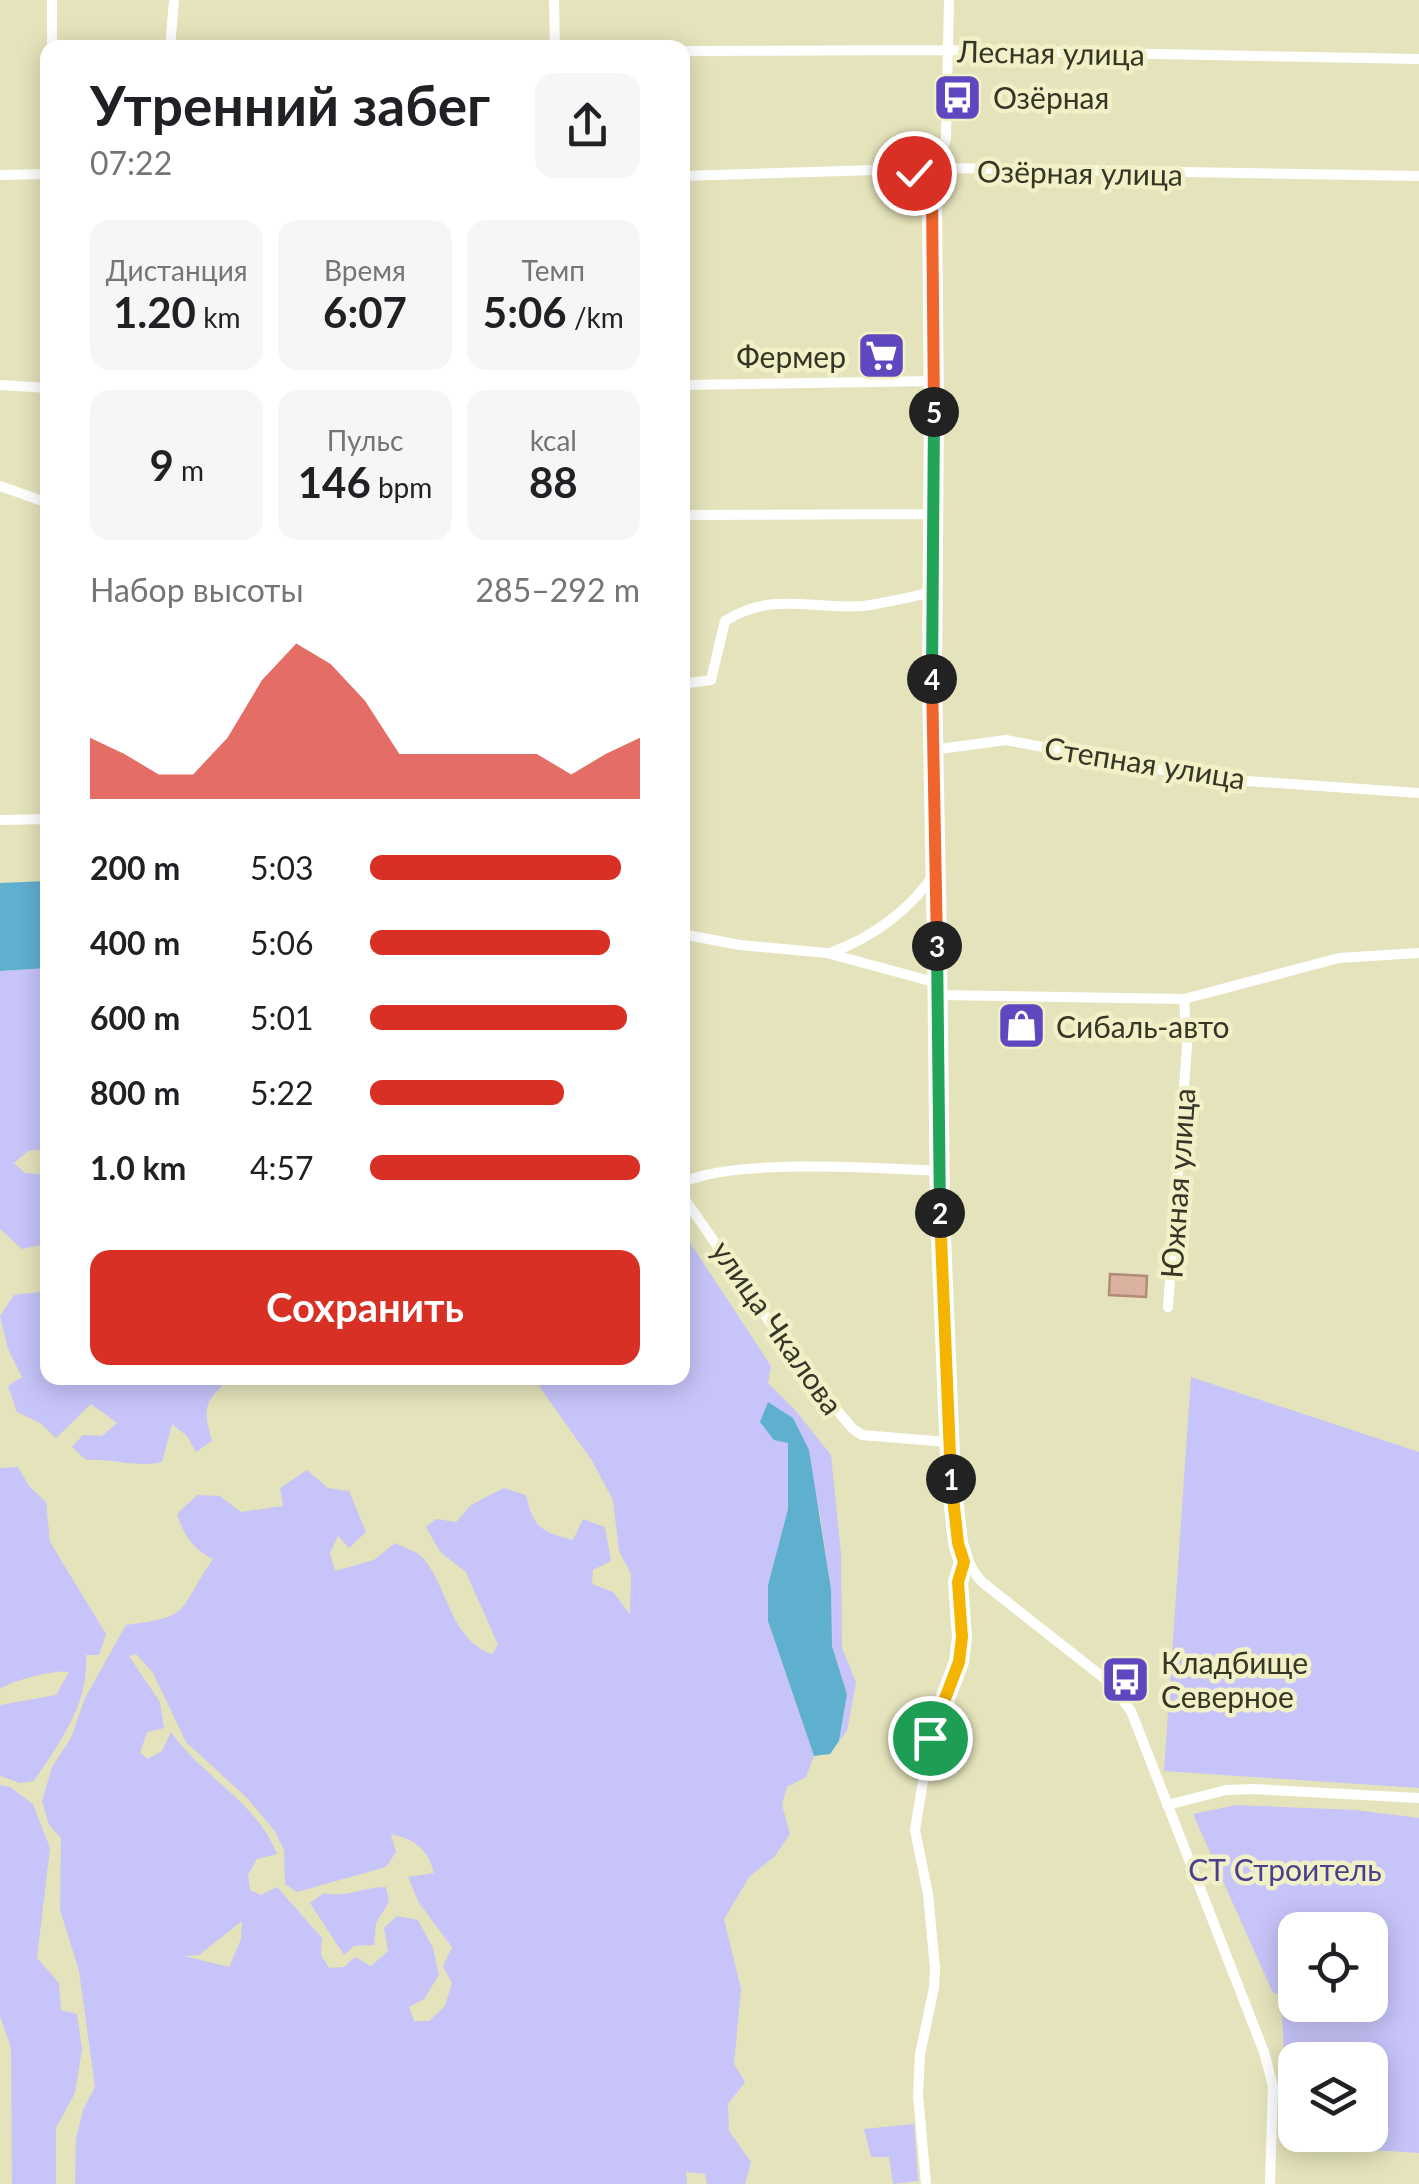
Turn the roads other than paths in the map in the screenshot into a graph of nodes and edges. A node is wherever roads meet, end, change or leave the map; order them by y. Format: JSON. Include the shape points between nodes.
{"nodes":[{"id":1,"x":52,"y":0,"type":"edge"},
{"id":2,"x":174,"y":0,"type":"edge"},
{"id":3,"x":554,"y":0,"type":"edge"},
{"id":4,"x":949,"y":0,"type":"edge"},
{"id":5,"x":52,"y":40,"type":"edge"},
{"id":6,"x":171,"y":40,"type":"edge"},
{"id":7,"x":555,"y":40,"type":"edge"},
{"id":8,"x":950,"y":50,"type":"junction"},
{"id":9,"x":690,"y":51,"type":"edge"},
{"id":10,"x":1419,"y":59,"type":"edge"},
{"id":11,"x":936,"y":168,"type":"junction"},
{"id":12,"x":0,"y":174,"type":"edge"},
{"id":13,"x":40,"y":174,"type":"edge"},
{"id":14,"x":690,"y":176,"type":"edge"},
{"id":15,"x":1419,"y":176,"type":"edge"},
{"id":16,"x":934,"y":381,"type":"junction"},
{"id":17,"x":0,"y":384,"type":"edge"},
{"id":18,"x":690,"y":385,"type":"edge"},
{"id":19,"x":40,"y":387,"type":"edge"},
{"id":20,"x":0,"y":486,"type":"edge"},
{"id":21,"x":40,"y":500,"type":"edge"},
{"id":22,"x":934,"y":514,"type":"junction"},
{"id":23,"x":690,"y":515,"type":"edge"},
{"id":24,"x":933,"y":592,"type":"junction"},
{"id":25,"x":690,"y":683,"type":"edge"},
{"id":26,"x":932,"y":750,"type":"junction"},
{"id":27,"x":1419,"y":793,"type":"edge"},
{"id":28,"x":40,"y":818,"type":"edge"},
{"id":29,"x":0,"y":820,"type":"edge"},
{"id":30,"x":935,"y":871,"type":"junction"},
{"id":31,"x":690,"y":936,"type":"edge"},
{"id":32,"x":827,"y":953,"type":"junction"},
{"id":33,"x":1419,"y":953,"type":"edge"},
{"id":34,"x":939,"y":995,"type":"junction"},
{"id":35,"x":1184,"y":999,"type":"junction"},
{"id":36,"x":939,"y":1170,"type":"junction"},
{"id":37,"x":690,"y":1181,"type":"edge"},
{"id":38,"x":690,"y":1207,"type":"edge"},
{"id":39,"x":1168,"y":1306,"type":"dead end"},
{"id":40,"x":947,"y":1442,"type":"junction"},
{"id":41,"x":964,"y":1562,"type":"junction"},
{"id":42,"x":1419,"y":1798,"type":"edge"},
{"id":43,"x":1167,"y":1806,"type":"junction"},
{"id":44,"x":926,"y":2184,"type":"edge"},
{"id":45,"x":1270,"y":2184,"type":"edge"}],
"edges":[{"from":1,"to":5,"type":"street"},
{"from":2,"to":6,"type":"street"},
{"from":3,"to":7,"type":"street"},
{"from":4,"to":8,"type":"street"},
{"from":8,"to":9,"type":"street","name":"Лесная улица"},
{"from":8,"to":10,"type":"street","name":"Лесная улица"},
{"from":8,"to":11,"type":"street","via":[[946,137]]},
{"from":11,"to":14,"type":"street","name":"Озёрная улица"},
{"from":11,"to":15,"type":"street","name":"Озёрная улица"},
{"from":11,"to":16,"type":"street"},
{"from":12,"to":13,"type":"street"},
{"from":16,"to":18,"type":"street"},
{"from":16,"to":22,"type":"street"},
{"from":17,"to":19,"type":"street"},
{"from":20,"to":21,"type":"street"},
{"from":22,"to":23,"type":"street"},
{"from":22,"to":24,"type":"street"},
{"from":24,"to":25,"type":"street","via":[[860,606],[745,608],[725,620],[711,680]]},
{"from":24,"to":26,"type":"street"},
{"from":26,"to":27,"type":"street","name":"Степная улица","via":[[1006,740],[1204,778]]},
{"from":26,"to":30,"type":"street"},
{"from":28,"to":29,"type":"street"},
{"from":30,"to":32,"type":"street","via":[[906,907]]},
{"from":30,"to":34,"type":"street"},
{"from":31,"to":32,"type":"street"},
{"from":32,"to":34,"type":"street","via":[[930,981]]},
{"from":33,"to":35,"type":"street","via":[[1339,958]]},
{"from":34,"to":35,"type":"street"},
{"from":34,"to":36,"type":"street"},
{"from":35,"to":39,"type":"street","name":"Южная улица","via":[[1187,1046]]},
{"from":36,"to":37,"type":"street","via":[[792,1168]]},
{"from":36,"to":40,"type":"street"},
{"from":38,"to":40,"type":"street","name":"улица Чкалова","via":[[843,1420],[862,1436]]},
{"from":40,"to":41,"type":"street"},
{"from":41,"to":43,"type":"street","via":[[1109,1682],[1130,1711]]},
{"from":41,"to":44,"type":"street","via":[[959,1662],[930,1738],[915,1830],[934,1968],[918,2082]]},
{"from":42,"to":43,"type":"street","via":[[1253,1789]]},
{"from":43,"to":45,"type":"street","via":[[1264,2052],[1273,2086]]}]}
